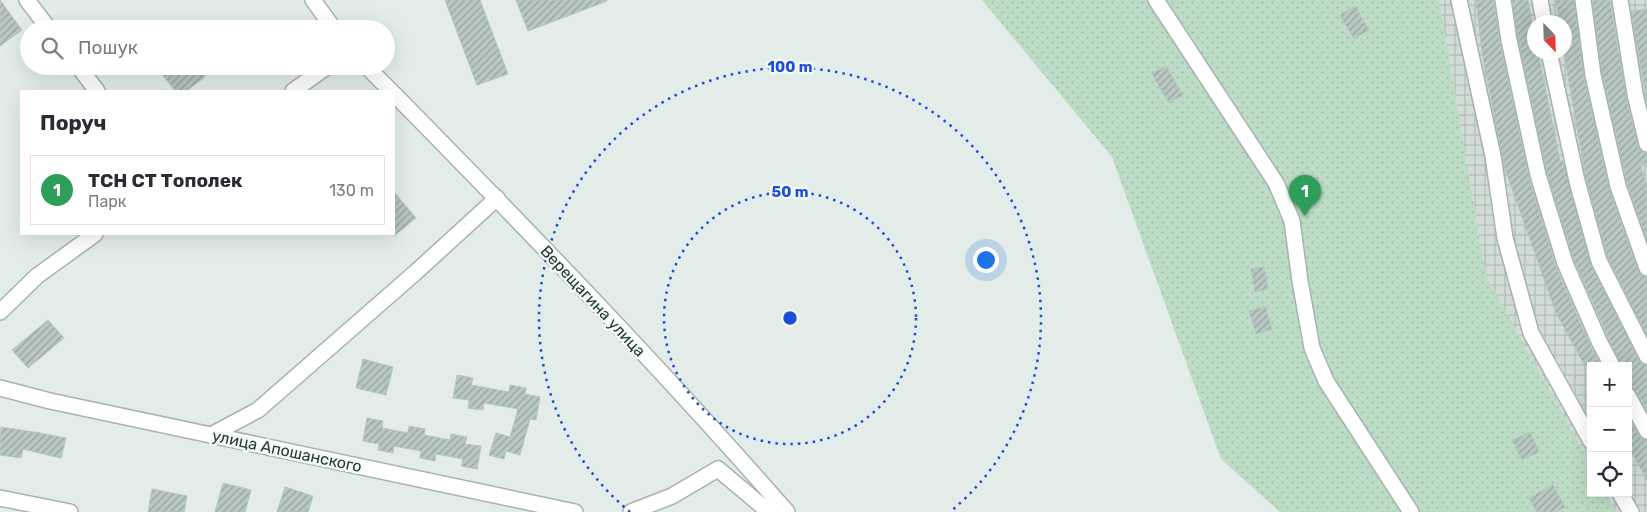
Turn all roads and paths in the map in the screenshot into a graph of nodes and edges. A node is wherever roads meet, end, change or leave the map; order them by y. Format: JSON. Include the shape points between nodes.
{"nodes":[{"id":1,"x":27,"y":0,"type":"edge"},
{"id":2,"x":313,"y":0,"type":"edge"},
{"id":3,"x":1156,"y":0,"type":"edge"},
{"id":4,"x":1459,"y":0,"type":"edge"},
{"id":5,"x":1503,"y":0,"type":"edge"},
{"id":6,"x":1540,"y":0,"type":"edge"},
{"id":7,"x":1583,"y":0,"type":"edge"},
{"id":8,"x":1620,"y":0,"type":"edge"},
{"id":9,"x":1543,"y":15,"type":"edge"},
{"id":10,"x":42,"y":20,"type":"edge"},
{"id":11,"x":327,"y":20,"type":"edge"},
{"id":12,"x":1551,"y":60,"type":"edge"},
{"id":13,"x":85,"y":75,"type":"edge"},
{"id":14,"x":315,"y":75,"type":"edge"},
{"id":15,"x":375,"y":75,"type":"edge"},
{"id":16,"x":96,"y":90,"type":"edge"},
{"id":17,"x":294,"y":90,"type":"edge"},
{"id":18,"x":390,"y":90,"type":"edge"},
{"id":19,"x":395,"y":95,"type":"edge"},
{"id":20,"x":1647,"y":144,"type":"edge"},
{"id":21,"x":497,"y":198,"type":"junction"},
{"id":22,"x":94,"y":235,"type":"edge"},
{"id":23,"x":1647,"y":268,"type":"edge"},
{"id":24,"x":0,"y":312,"type":"edge"},
{"id":25,"x":1647,"y":356,"type":"edge"},
{"id":26,"x":1610,"y":362,"type":"edge"},
{"id":27,"x":0,"y":388,"type":"edge"},
{"id":28,"x":1632,"y":403,"type":"edge"},
{"id":29,"x":1647,"y":431,"type":"edge"},
{"id":30,"x":1587,"y":434,"type":"edge"},
{"id":31,"x":211,"y":435,"type":"junction"},
{"id":32,"x":1622,"y":497,"type":"edge"},
{"id":33,"x":0,"y":498,"type":"edge"},
{"id":34,"x":70,"y":512,"type":"edge"},
{"id":35,"x":575,"y":512,"type":"edge"},
{"id":36,"x":632,"y":512,"type":"edge"},
{"id":37,"x":769,"y":512,"type":"edge"},
{"id":38,"x":787,"y":512,"type":"edge"},
{"id":39,"x":1411,"y":512,"type":"edge"},
{"id":40,"x":1631,"y":512,"type":"edge"}],
"edges":[{"from":1,"to":10,"type":"street"},
{"from":2,"to":11,"type":"street"},
{"from":3,"to":39,"type":"street","via":[[1276,183],[1292,221],[1312,348],[1326,381]]},
{"from":4,"to":30,"type":"street","via":[[1493,156],[1505,238],[1531,333]]},
{"from":5,"to":26,"type":"street","via":[[1508,40],[1538,175],[1565,263]]},
{"from":6,"to":9,"type":"street"},
{"from":7,"to":23,"type":"street","via":[[1593,75],[1618,186]]},
{"from":8,"to":20,"type":"street","via":[[1635,94]]},
{"from":12,"to":25,"type":"street","via":[[1599,261]]},
{"from":13,"to":16,"type":"street"},
{"from":14,"to":17,"type":"street"},
{"from":15,"to":18,"type":"street"},
{"from":19,"to":21,"type":"street","name":"Верещагина улица"},
{"from":21,"to":31,"type":"street","via":[[258,410]]},
{"from":21,"to":38,"type":"street","name":"Верещагина улица"},
{"from":22,"to":24,"type":"street","via":[[37,276]]},
{"from":27,"to":31,"type":"street","name":"улица Апошанского"},
{"from":28,"to":29,"type":"street"},
{"from":31,"to":35,"type":"street","name":"улица Апошанского"},
{"from":32,"to":40,"type":"street"},
{"from":33,"to":34,"type":"street"},
{"from":36,"to":37,"type":"street","via":[[672,496],[718,470]]}]}
